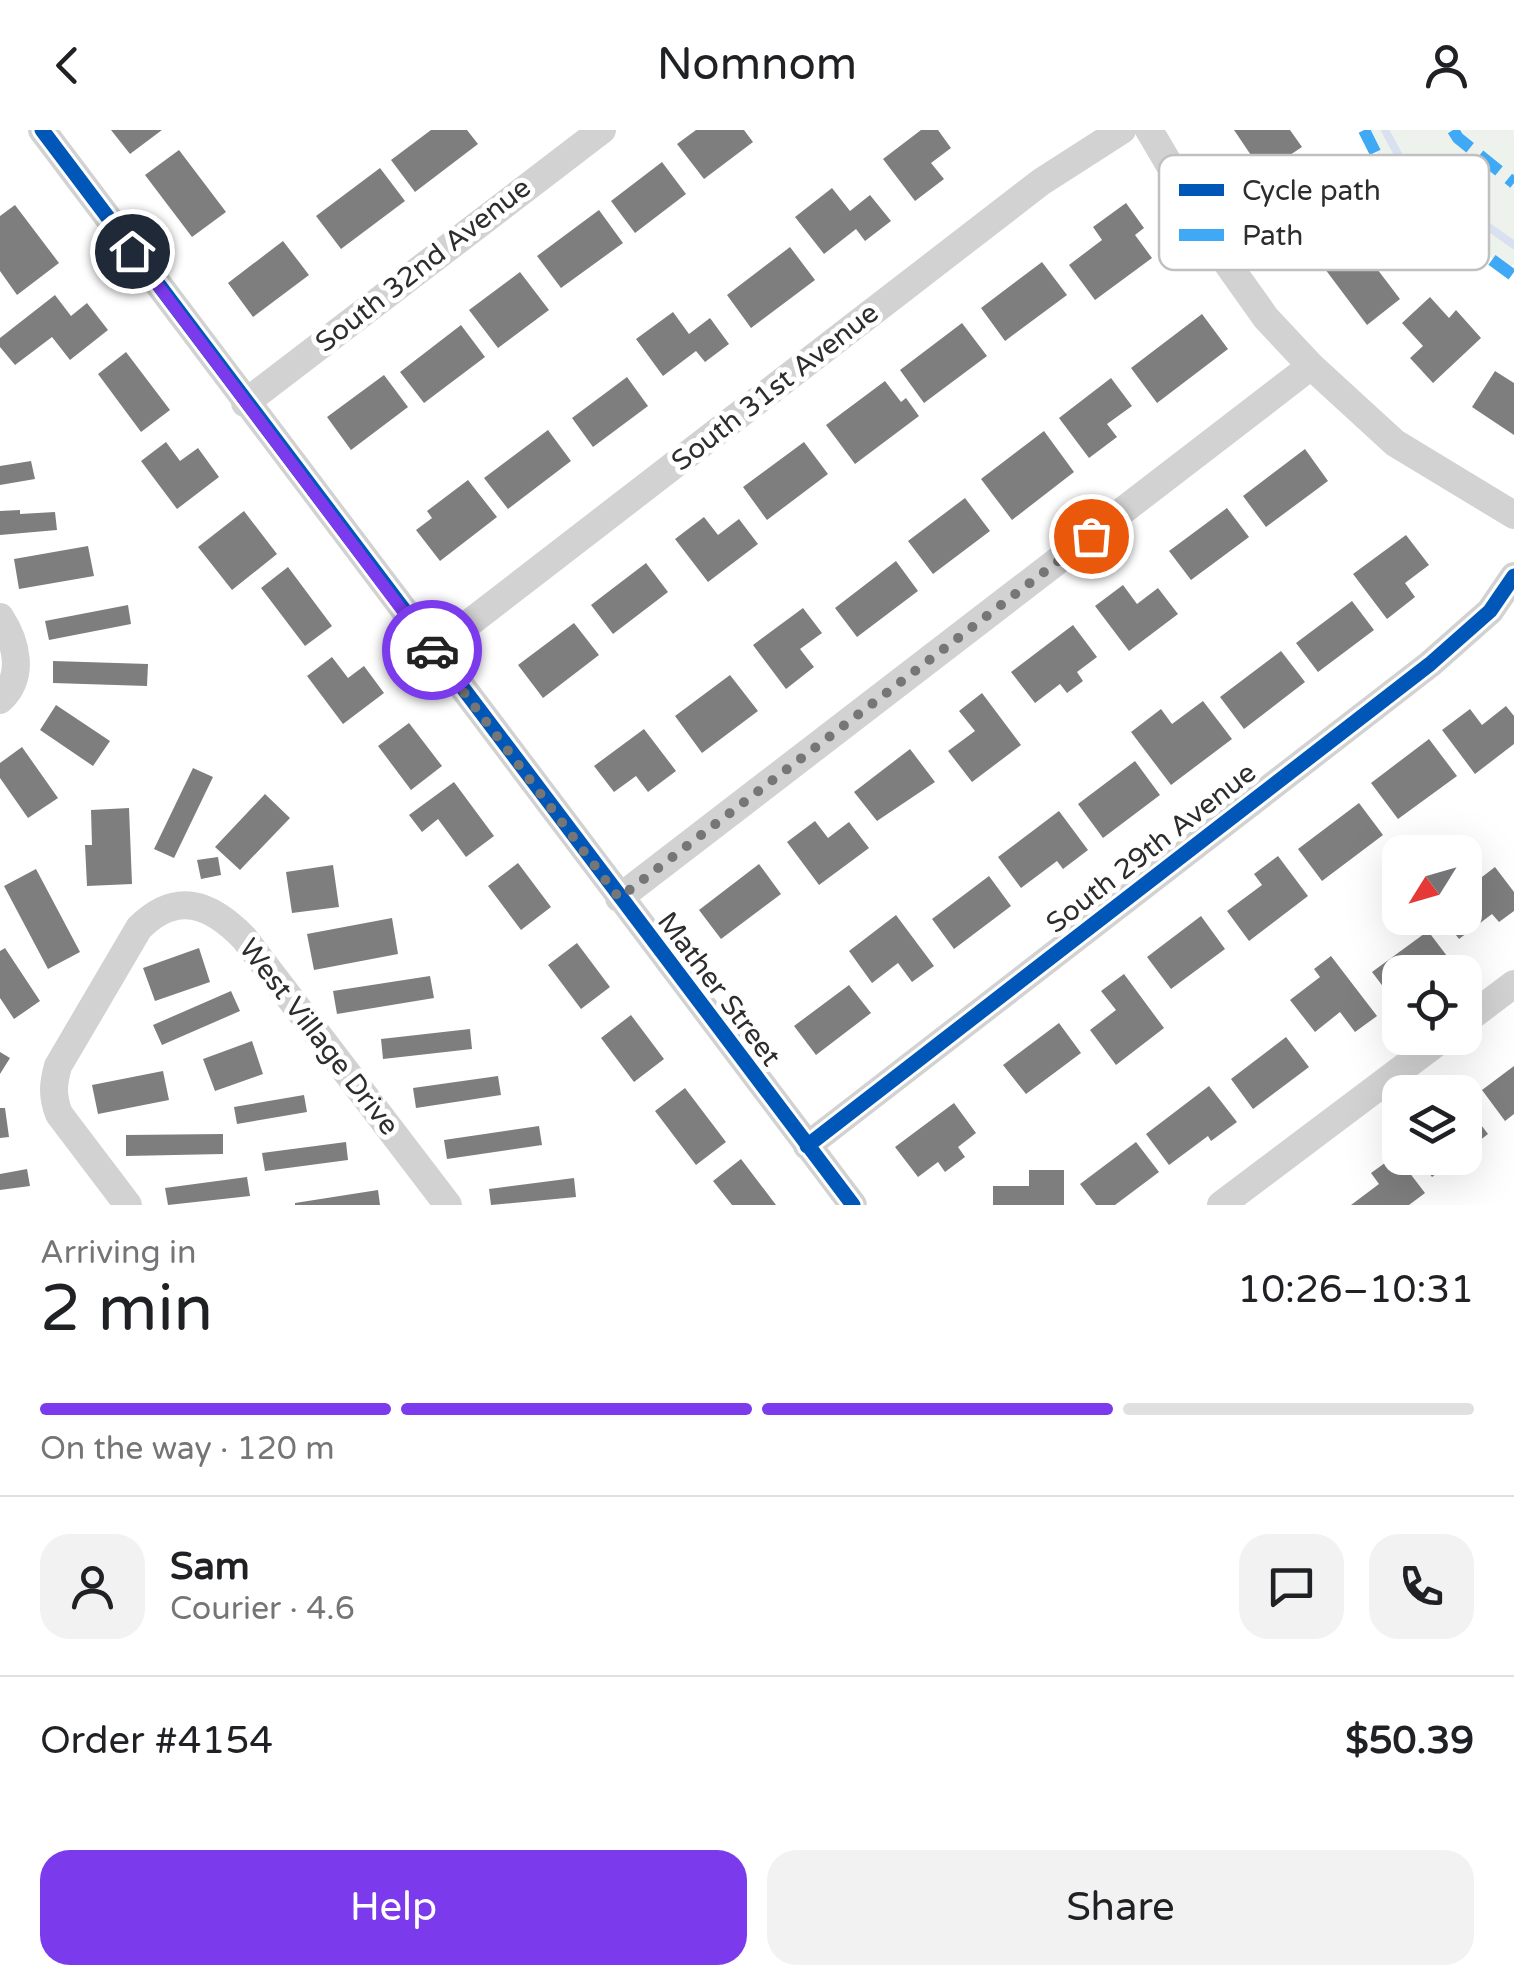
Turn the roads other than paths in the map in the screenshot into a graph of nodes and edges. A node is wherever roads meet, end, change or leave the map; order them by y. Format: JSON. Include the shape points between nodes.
{"nodes":[{"id":1,"x":42,"y":130,"type":"edge"},
{"id":2,"x":602,"y":130,"type":"edge"},
{"id":3,"x":1122,"y":130,"type":"edge"},
{"id":4,"x":1150,"y":130,"type":"edge"},
{"id":5,"x":1165,"y":155,"type":"edge"},
{"id":6,"x":1233,"y":270,"type":"edge"},
{"id":7,"x":1311,"y":366,"type":"junction"},
{"id":8,"x":245,"y":402,"type":"junction"},
{"id":9,"x":1514,"y":515,"type":"edge"},
{"id":10,"x":1514,"y":576,"type":"edge"},
{"id":11,"x":0,"y":617,"type":"edge"},
{"id":12,"x":433,"y":651,"type":"junction"},
{"id":13,"x":0,"y":700,"type":"edge"},
{"id":14,"x":619,"y":898,"type":"junction"},
{"id":15,"x":1514,"y":984,"type":"edge"},
{"id":16,"x":1482,"y":1008,"type":"edge"},
{"id":17,"x":1420,"y":1055,"type":"edge"},
{"id":18,"x":806,"y":1146,"type":"junction"},
{"id":19,"x":128,"y":1205,"type":"edge"},
{"id":20,"x":448,"y":1205,"type":"edge"},
{"id":21,"x":853,"y":1205,"type":"edge"},
{"id":22,"x":1221,"y":1205,"type":"edge"}],
"edges":[{"from":1,"to":8,"type":"street","name":"Mather Street"},
{"from":2,"to":8,"type":"street","name":"South 32nd Avenue"},
{"from":3,"to":12,"type":"street","name":"South 31st Avenue","via":[[1041,182]]},
{"from":4,"to":5,"type":"street"},
{"from":6,"to":7,"type":"street"},
{"from":7,"to":9,"type":"street","via":[[1395,442]]},
{"from":7,"to":14,"type":"street"},
{"from":8,"to":12,"type":"street","name":"Mather Street"},
{"from":10,"to":18,"type":"street","name":"South 29th Avenue","via":[[1490,611],[1430,664]]},
{"from":11,"to":13,"type":"street","via":[[16,662],[14,682]]},
{"from":12,"to":14,"type":"street","name":"Mather Street"},
{"from":14,"to":18,"type":"street","name":"Mather Street"},
{"from":15,"to":16,"type":"street"},
{"from":17,"to":22,"type":"street"},
{"from":18,"to":21,"type":"street","name":"Mather Street"},
{"from":19,"to":20,"type":"street","name":"West Village Drive","via":[[59,1114],[55,1078],[138,928],[171,906],[186,905],[206,908],[244,938]]}]}
